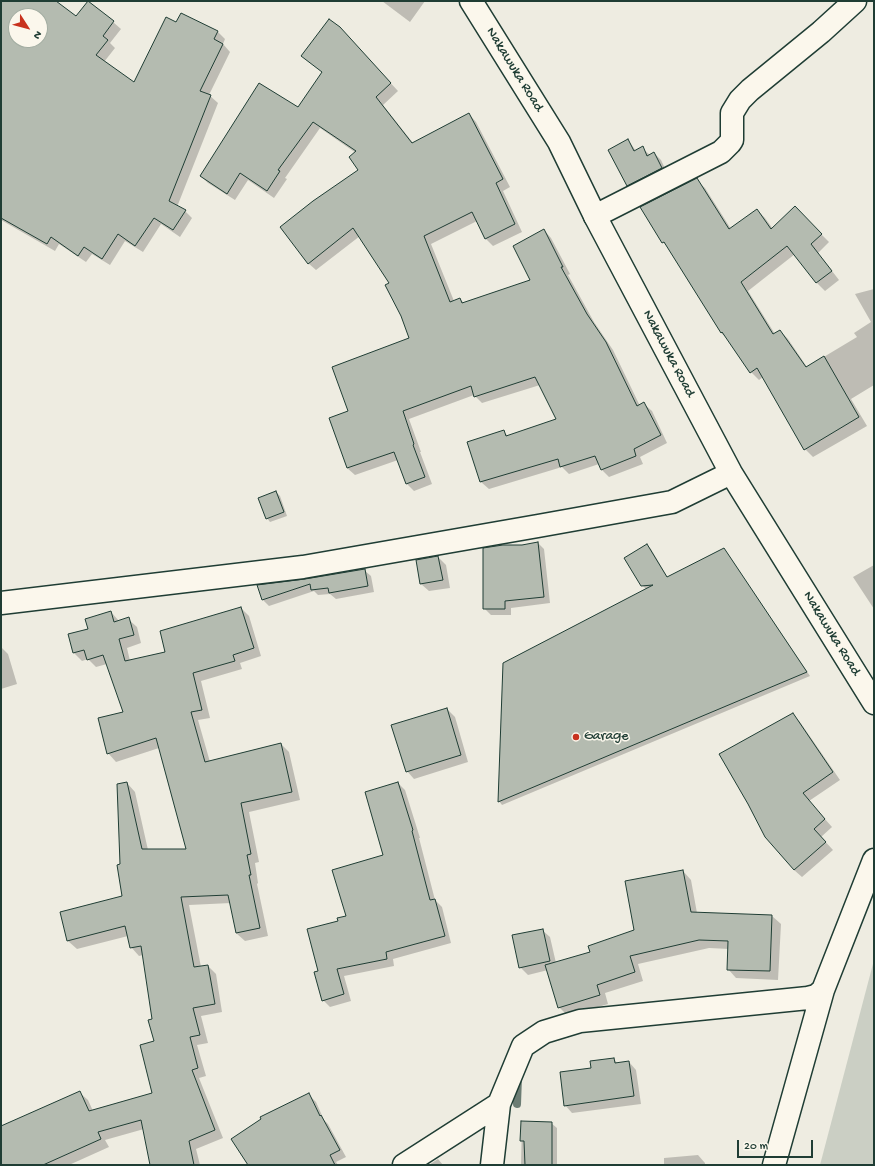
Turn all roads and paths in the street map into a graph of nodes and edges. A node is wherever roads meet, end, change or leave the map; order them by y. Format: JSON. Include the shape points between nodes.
{"nodes":[{"id":1,"x":471,"y":1,"type":"edge"},
{"id":2,"x":854,"y":1,"type":"edge"},
{"id":3,"x":595,"y":216,"type":"junction"},
{"id":4,"x":731,"y":473,"type":"junction"},
{"id":5,"x":1,"y":603,"type":"edge"},
{"id":6,"x":874,"y":704,"type":"edge"},
{"id":7,"x":874,"y":860,"type":"edge"},
{"id":8,"x":823,"y":990,"type":"junction"},
{"id":9,"x":499,"y":1104,"type":"junction"},
{"id":10,"x":404,"y":1165,"type":"edge"},
{"id":11,"x":492,"y":1165,"type":"edge"},
{"id":12,"x":774,"y":1165,"type":"edge"}],
"edges":[{"from":1,"to":3,"type":"street","name":"Nakawuka Road","via":[[559,142]]},
{"from":2,"to":3,"type":"street","via":[[740,100],[732,113],[732,140],[721,152]]},
{"from":3,"to":4,"type":"street","name":"Nakawuka Road"},
{"from":4,"to":5,"type":"street","via":[[672,502],[303,567]]},
{"from":4,"to":6,"type":"street","name":"Nakawuka Road"},
{"from":7,"to":8,"type":"street"},
{"from":8,"to":9,"type":"street","via":[[808,998],[580,1021],[544,1032],[523,1046]]},
{"from":8,"to":12,"type":"street"},
{"from":9,"to":10,"type":"street"},
{"from":9,"to":11,"type":"street"}]}
